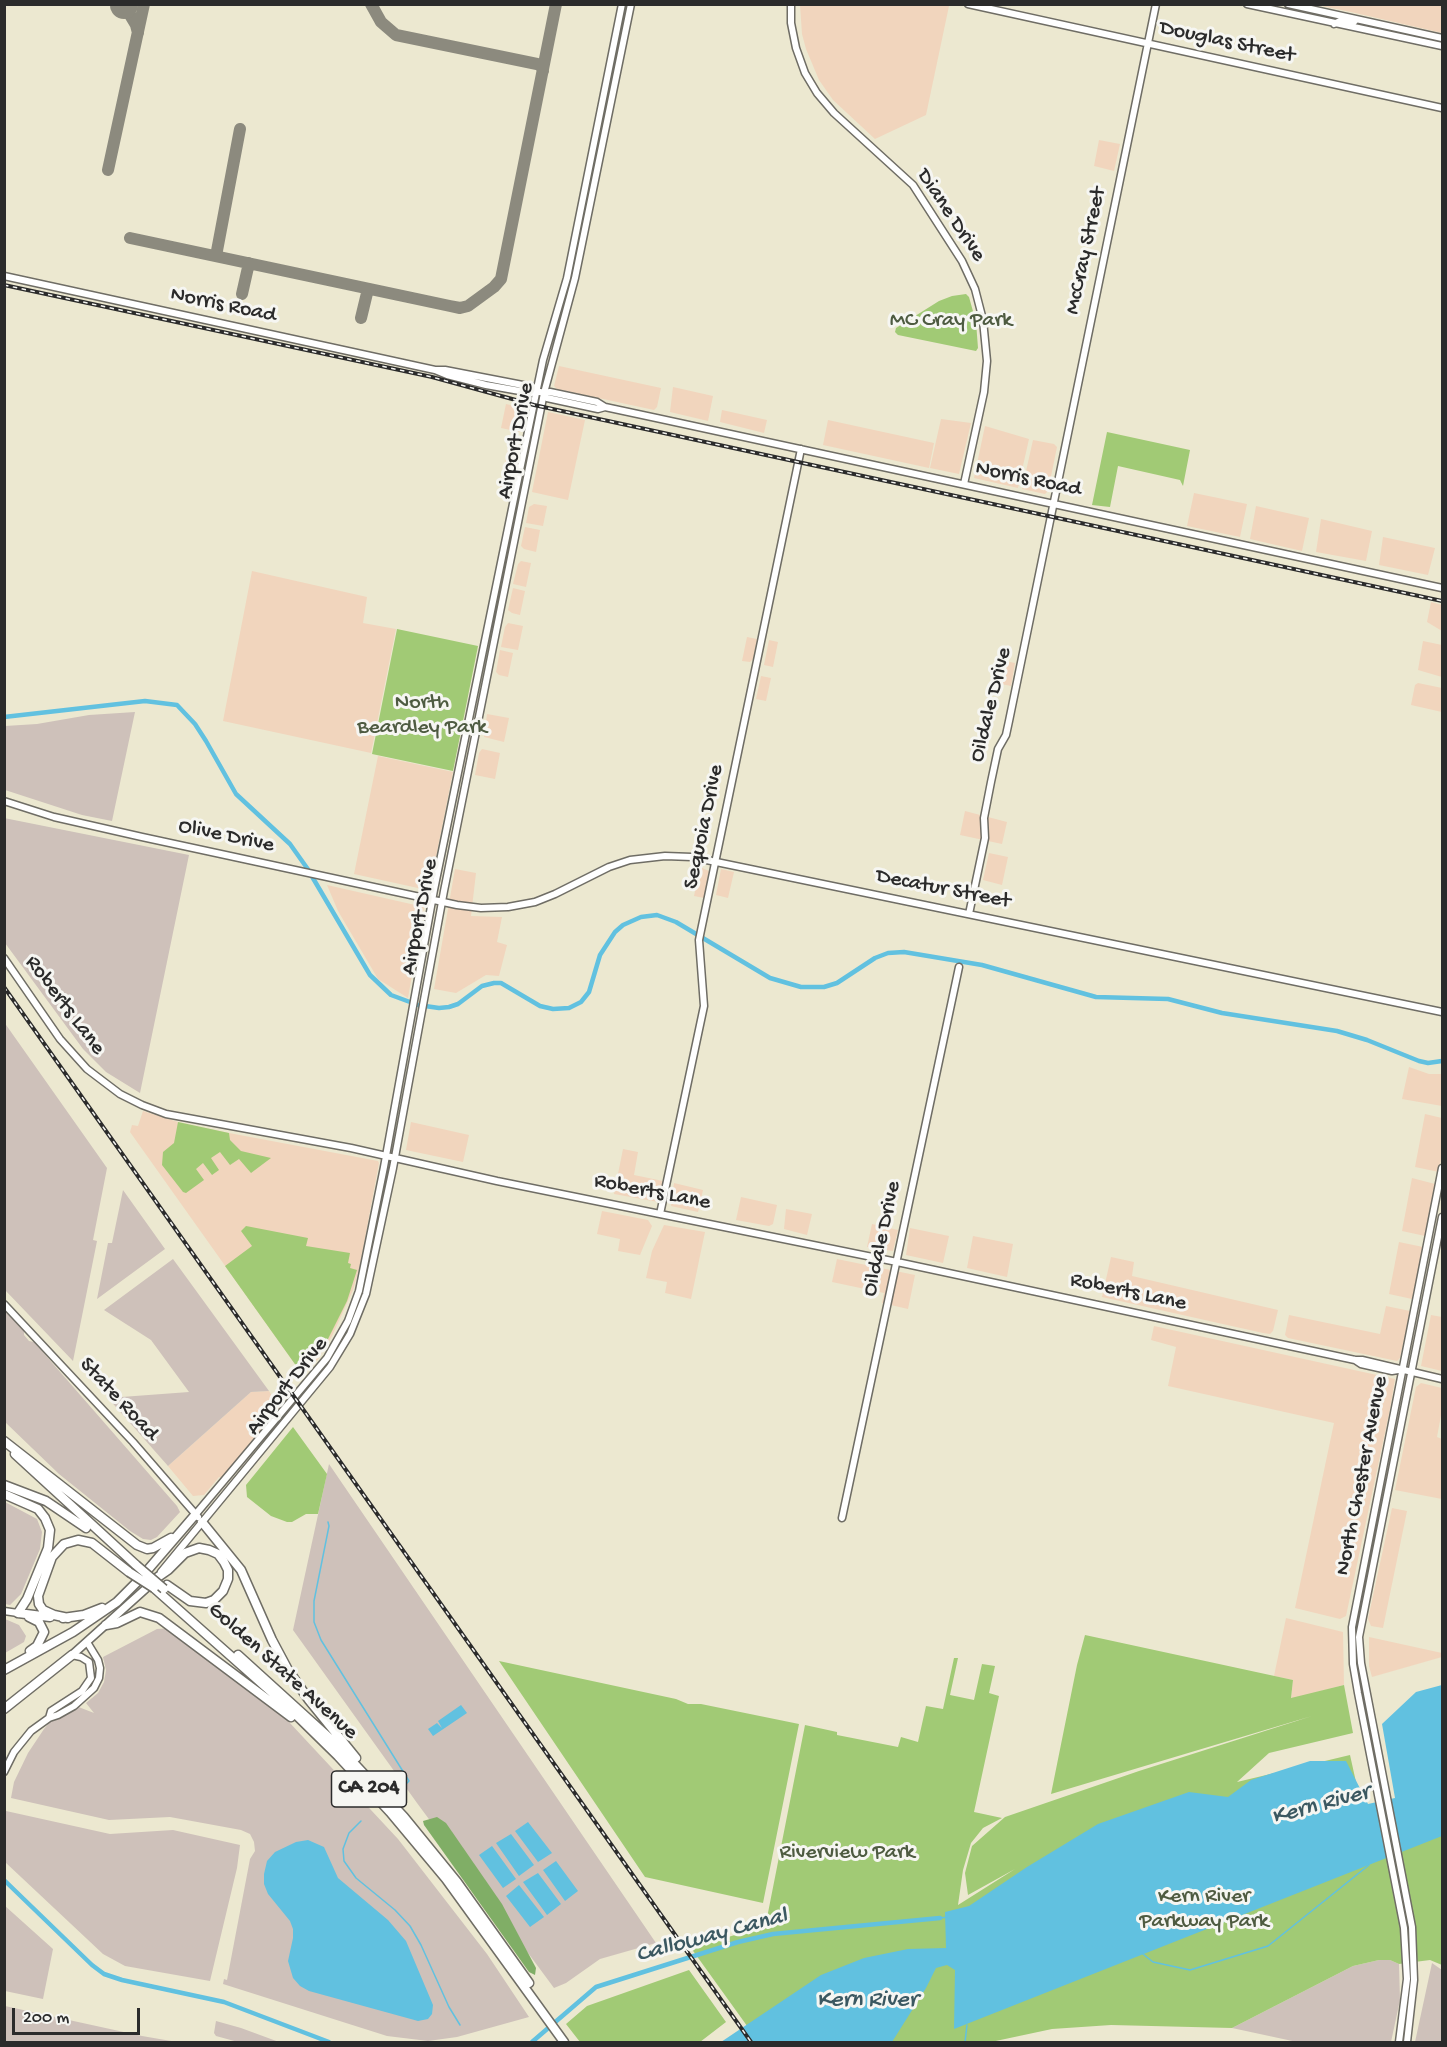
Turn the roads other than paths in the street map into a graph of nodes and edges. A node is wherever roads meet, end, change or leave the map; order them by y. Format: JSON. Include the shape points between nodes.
{"nodes":[{"id":1,"x":627,"y":4,"type":"edge"},
{"id":2,"x":791,"y":4,"type":"edge"},
{"id":3,"x":968,"y":4,"type":"edge"},
{"id":4,"x":1156,"y":4,"type":"edge"},
{"id":5,"x":1247,"y":4,"type":"edge"},
{"id":6,"x":1288,"y":4,"type":"edge"},
{"id":7,"x":1356,"y":19,"type":"junction"},
{"id":8,"x":1334,"y":24,"type":"junction"},
{"id":9,"x":1415,"y":32,"type":"junction"},
{"id":10,"x":1395,"y":36,"type":"junction"},
{"id":11,"x":1443,"y":38,"type":"edge"},
{"id":12,"x":1148,"y":44,"type":"junction"},
{"id":13,"x":1443,"y":46,"type":"edge"},
{"id":14,"x":1443,"y":108,"type":"edge"},
{"id":15,"x":4,"y":276,"type":"edge"},
{"id":16,"x":536,"y":391,"type":"junction"},
{"id":17,"x":544,"y":393,"type":"junction"},
{"id":18,"x":801,"y":449,"type":"junction"},
{"id":19,"x":964,"y":484,"type":"junction"},
{"id":20,"x":1053,"y":504,"type":"junction"},
{"id":21,"x":1443,"y":588,"type":"edge"},
{"id":22,"x":4,"y":801,"type":"edge"},
{"id":23,"x":716,"y":862,"type":"junction"},
{"id":24,"x":433,"y":900,"type":"junction"},
{"id":25,"x":442,"y":902,"type":"junction"},
{"id":26,"x":969,"y":914,"type":"junction"},
{"id":27,"x":4,"y":957,"type":"edge"},
{"id":28,"x":959,"y":967,"type":"dead end"},
{"id":29,"x":1443,"y":1012,"type":"edge"},
{"id":30,"x":386,"y":1156,"type":"junction"},
{"id":31,"x":395,"y":1158,"type":"junction"},
{"id":32,"x":1443,"y":1168,"type":"edge"},
{"id":33,"x":660,"y":1214,"type":"junction"},
{"id":34,"x":1443,"y":1217,"type":"edge"},
{"id":35,"x":897,"y":1262,"type":"junction"},
{"id":36,"x":1420,"y":1281,"type":"junction"},
{"id":37,"x":4,"y":1304,"type":"edge"},
{"id":38,"x":1425,"y":1307,"type":"junction"},
{"id":39,"x":1400,"y":1370,"type":"junction"},
{"id":40,"x":1412,"y":1373,"type":"junction"},
{"id":41,"x":1443,"y":1379,"type":"edge"},
{"id":42,"x":4,"y":1442,"type":"edge"},
{"id":43,"x":4,"y":1485,"type":"edge"},
{"id":44,"x":1381,"y":1485,"type":"junction"},
{"id":45,"x":4,"y":1494,"type":"edge"},
{"id":46,"x":1378,"y":1500,"type":"junction"},
{"id":47,"x":1388,"y":1500,"type":"junction"},
{"id":48,"x":195,"y":1515,"type":"junction"},
{"id":49,"x":842,"y":1518,"type":"dead end"},
{"id":50,"x":202,"y":1522,"type":"junction"},
{"id":51,"x":1383,"y":1522,"type":"junction"},
{"id":52,"x":177,"y":1535,"type":"junction"},
{"id":53,"x":134,"y":1568,"type":"junction"},
{"id":54,"x":160,"y":1587,"type":"junction"},
{"id":55,"x":126,"y":1593,"type":"junction"},
{"id":56,"x":4,"y":1611,"type":"edge"},
{"id":57,"x":18,"y":1613,"type":"junction"},
{"id":58,"x":68,"y":1618,"type":"junction"},
{"id":59,"x":106,"y":1625,"type":"junction"},
{"id":60,"x":87,"y":1642,"type":"junction"},
{"id":61,"x":72,"y":1655,"type":"junction"},
{"id":62,"x":4,"y":1670,"type":"edge"},
{"id":63,"x":4,"y":1708,"type":"edge"},
{"id":64,"x":49,"y":1718,"type":"junction"},
{"id":65,"x":323,"y":1742,"type":"junction"},
{"id":66,"x":4,"y":1772,"type":"edge"},
{"id":67,"x":383,"y":1794,"type":"junction"},
{"id":68,"x":546,"y":2012,"type":"junction"},
{"id":69,"x":562,"y":2037,"type":"edge"},
{"id":70,"x":570,"y":2043,"type":"edge"},
{"id":71,"x":1399,"y":2043,"type":"edge"},
{"id":72,"x":1407,"y":2043,"type":"edge"}],
"edges":[{"from":1,"to":16,"type":"main road","name":"Airport Drive","via":[[567,278]]},
{"from":1,"to":17,"type":"main road","name":"Airport Drive","via":[[623,21],[626,26],[575,278]]},
{"from":2,"to":19,"type":"main road","name":"Diane Drive","via":[[796,48],[817,93],[914,185],[975,289],[987,361]]},
{"from":3,"to":12,"type":"main road","name":"Douglas Street"},
{"from":4,"to":12,"type":"main road","name":"McCray Street"},
{"from":5,"to":8,"type":"main road"},
{"from":6,"to":7,"type":"main road"},
{"from":7,"to":8,"type":"main road","via":[[1353,23],[1342,20]]},
{"from":7,"to":9,"type":"main road"},
{"from":8,"to":10,"type":"main road"},
{"from":9,"to":10,"type":"main road","via":[[1412,36]]},
{"from":9,"to":11,"type":"main road"},
{"from":10,"to":13,"type":"main road"},
{"from":12,"to":14,"type":"main road","name":"Douglas Street"},
{"from":12,"to":20,"type":"main road","name":"McCray Street"},
{"from":15,"to":16,"type":"main road","name":"Norris Road","via":[[435,370],[533,387]]},
{"from":16,"to":17,"type":"main road","name":"Norris Road"},
{"from":16,"to":24,"type":"main road","name":"Airport Drive"},
{"from":17,"to":18,"type":"main road","name":"Norris Road"},
{"from":17,"to":25,"type":"main road","name":"Airport Drive"},
{"from":18,"to":19,"type":"main road","name":"Norris Road"},
{"from":18,"to":23,"type":"main road","name":"Sequoia Drive"},
{"from":19,"to":20,"type":"main road","name":"Norris Road"},
{"from":20,"to":21,"type":"main road","name":"Norris Road"},
{"from":20,"to":26,"type":"main road","name":"Oildale Drive","via":[[1008,729],[998,749],[989,792],[985,838]]},
{"from":22,"to":24,"type":"main road","name":"Olive Drive","via":[[60,818]]},
{"from":23,"to":25,"type":"main road","name":"Decatur Street","via":[[678,856],[640,858],[609,867],[555,894],[522,905],[481,908]]},
{"from":23,"to":26,"type":"main road","name":"Decatur Street"},
{"from":23,"to":33,"type":"main road","name":"Sequoia Drive","via":[[699,940],[704,1006]]},
{"from":24,"to":25,"type":"main road","name":"Olive Drive"},
{"from":24,"to":30,"type":"main road","name":"Airport Drive"},
{"from":25,"to":31,"type":"main road","name":"Airport Drive"},
{"from":26,"to":29,"type":"main road","name":"Decatur Street"},
{"from":27,"to":30,"type":"main road","name":"Roberts Lane","via":[[78,1060],[132,1100],[176,1116]]},
{"from":28,"to":35,"type":"main road","name":"Oildale Drive"},
{"from":30,"to":31,"type":"main road","name":"Roberts Lane"},
{"from":30,"to":48,"type":"main road","name":"Airport Drive","via":[[362,1279],[342,1333],[315,1374]]},
{"from":31,"to":33,"type":"main road","name":"Roberts Lane"},
{"from":31,"to":50,"type":"main road","name":"Airport Drive","via":[[368,1288],[350,1335],[322,1378]]},
{"from":32,"to":36,"type":"main road","name":"North Chester Avenue"},
{"from":33,"to":35,"type":"main road","name":"Roberts Lane"},
{"from":34,"to":38,"type":"main road","name":"North Chester Avenue"},
{"from":35,"to":39,"type":"main road","name":"Roberts Lane"},
{"from":35,"to":49,"type":"main road","name":"Oildale Drive"},
{"from":36,"to":38,"type":"main road"},
{"from":36,"to":39,"type":"main road","name":"North Chester Avenue"},
{"from":37,"to":48,"type":"main road","name":"State Road","via":[[133,1442]]},
{"from":38,"to":40,"type":"main road","name":"North Chester Avenue"},
{"from":39,"to":40,"type":"main road","name":"Roberts Lane"},
{"from":39,"to":44,"type":"main road","name":"North Chester Avenue"},
{"from":40,"to":41,"type":"main road","name":"Roberts Lane"},
{"from":40,"to":47,"type":"main road","name":"North Chester Avenue"},
{"from":42,"to":52,"type":"highway","via":[[136,1545],[153,1548]]},
{"from":42,"to":53,"type":"highway","name":"Golden State Avenue","number":"CA 204"},
{"from":43,"to":53,"type":"highway","name":"Golden State Avenue","number":"CA 204","via":[[38,1497],[70,1515]]},
{"from":44,"to":46,"type":"main road","name":"North Chester Avenue"},
{"from":44,"to":47,"type":"main road","via":[[1383,1498]]},
{"from":45,"to":57,"type":"highway","via":[[38,1509],[50,1530],[48,1548]]},
{"from":46,"to":51,"type":"main road"},
{"from":46,"to":71,"type":"main road","name":"North Chester Avenue","via":[[1352,1627],[1353,1664],[1404,1928],[1407,1980]]},
{"from":47,"to":51,"type":"main road","name":"North Chester Avenue"},
{"from":48,"to":50,"type":"main road","name":"State Road"},
{"from":48,"to":52,"type":"highway","name":"Airport Drive"},
{"from":50,"to":54,"type":"main road","name":"Airport Drive"},
{"from":50,"to":67,"type":"highway","via":[[241,1570],[292,1677]]},
{"from":51,"to":72,"type":"main road","name":"North Chester Avenue","via":[[1359,1637],[1412,1928],[1413,1998]]},
{"from":52,"to":55,"type":"highway","name":"Airport Drive"},
{"from":53,"to":54,"type":"highway","name":"Golden State Avenue","number":"CA 204","bridge":true},
{"from":53,"to":58,"type":"highway","via":[[92,1543],[78,1540],[64,1544],[52,1557],[38,1596],[44,1610]]},
{"from":54,"to":54,"type":"highway","via":[[168,1570],[185,1552],[199,1548],[218,1554],[228,1570],[223,1591],[206,1603],[190,1602]]},
{"from":54,"to":59,"type":"main road","name":"Airport Drive","via":[[143,1593]]},
{"from":54,"to":65,"type":"highway","name":"Golden State Avenue","number":"CA 204"},
{"from":54,"to":67,"type":"highway","name":"Golden State Avenue","number":"CA 204","via":[[310,1720]]},
{"from":55,"to":58,"type":"highway","via":[[96,1611]]},
{"from":55,"to":62,"type":"highway","name":"Airport Drive","via":[[73,1632]]},
{"from":56,"to":57,"type":"main road"},
{"from":57,"to":58,"type":"highway"},
{"from":57,"to":62,"type":"highway","via":[[39,1622],[43,1635],[35,1648]]},
{"from":59,"to":60,"type":"main road","name":"Airport Drive"},
{"from":59,"to":65,"type":"highway","via":[[140,1612],[159,1618]]},
{"from":60,"to":61,"type":"main road","name":"Airport Drive"},
{"from":60,"to":64,"type":"main road","via":[[99,1662],[97,1683],[74,1706]]},
{"from":61,"to":63,"type":"highway","name":"Airport Drive"},
{"from":61,"to":64,"type":"main road","via":[[89,1662],[91,1677],[82,1691],[51,1711]]},
{"from":64,"to":66,"type":"main road","via":[[24,1739]]},
{"from":65,"to":68,"type":"highway","name":"Golden State Avenue","number":"CA 204","via":[[421,1847]]},
{"from":67,"to":68,"type":"highway","name":"Golden State Avenue","number":"CA 204","via":[[457,1882]]},
{"from":68,"to":69,"type":"highway","name":"Golden State Avenue","number":"CA 204"},
{"from":69,"to":70,"type":"highway","name":"Golden State Avenue","number":"CA 204"}]}
